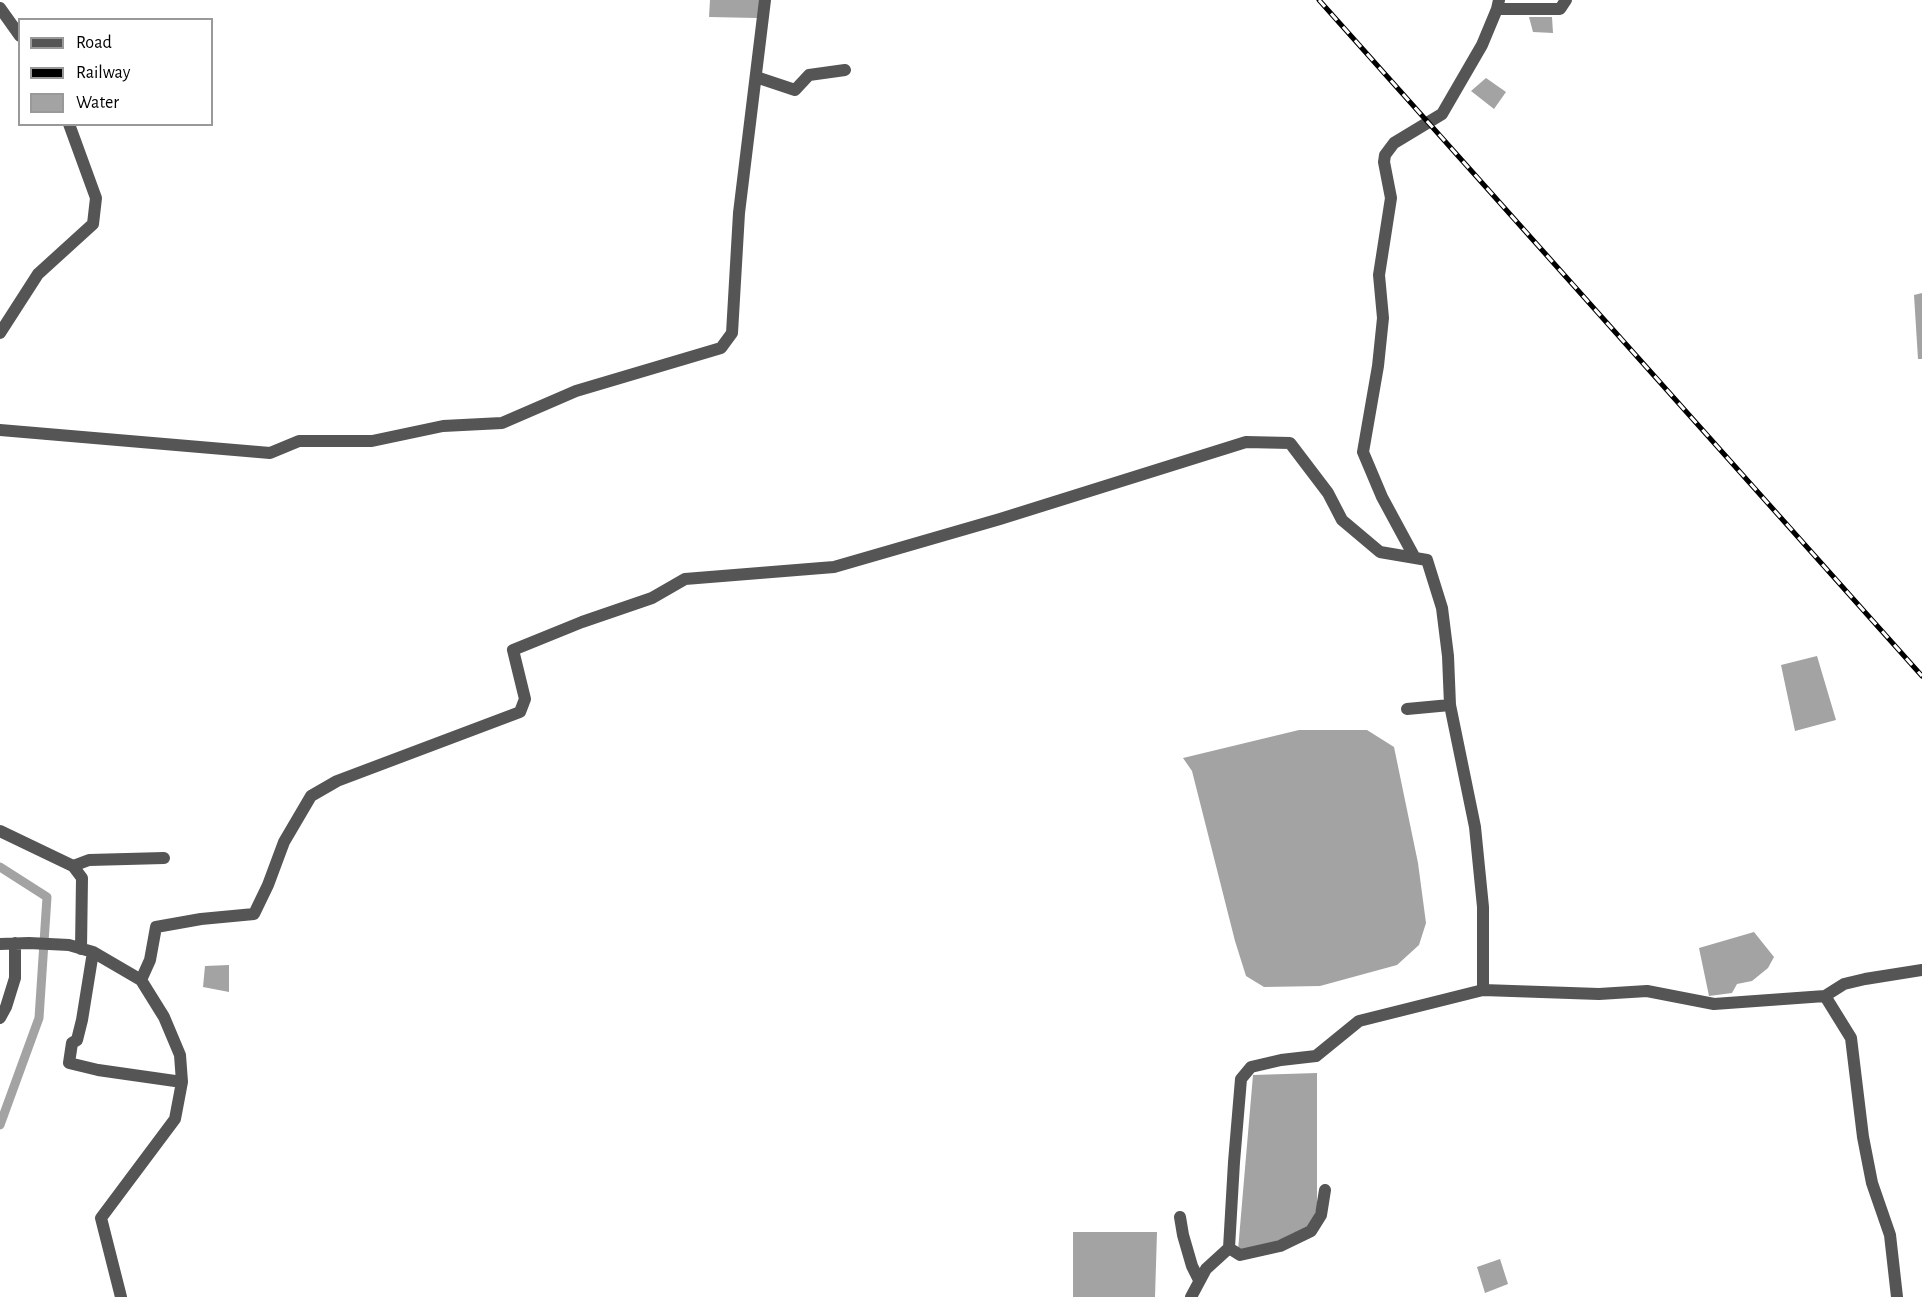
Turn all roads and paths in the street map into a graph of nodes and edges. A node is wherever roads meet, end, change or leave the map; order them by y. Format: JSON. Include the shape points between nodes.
{"nodes":[{"id":1,"x":765,"y":0,"type":"edge"},
{"id":2,"x":1566,"y":0,"type":"edge"},
{"id":3,"x":1498,"y":5,"type":"edge"},
{"id":4,"x":0,"y":8,"type":"edge"},
{"id":5,"x":18,"y":33,"type":"edge"},
{"id":6,"x":845,"y":70,"type":"dead end"},
{"id":7,"x":756,"y":77,"type":"junction"},
{"id":8,"x":70,"y":126,"type":"edge"},
{"id":9,"x":0,"y":333,"type":"edge"},
{"id":10,"x":0,"y":430,"type":"edge"},
{"id":11,"x":1415,"y":558,"type":"junction"},
{"id":12,"x":1450,"y":705,"type":"junction"},
{"id":13,"x":1407,"y":709,"type":"dead end"},
{"id":14,"x":0,"y":831,"type":"edge"},
{"id":15,"x":164,"y":858,"type":"dead end"},
{"id":16,"x":73,"y":866,"type":"junction"},
{"id":17,"x":15,"y":943,"type":"junction"},
{"id":18,"x":0,"y":944,"type":"edge"},
{"id":19,"x":87,"y":951,"type":"junction"},
{"id":20,"x":1922,"y":970,"type":"edge"},
{"id":21,"x":141,"y":980,"type":"junction"},
{"id":22,"x":1483,"y":990,"type":"junction"},
{"id":23,"x":1825,"y":996,"type":"junction"},
{"id":24,"x":0,"y":1018,"type":"edge"},
{"id":25,"x":182,"y":1082,"type":"junction"},
{"id":26,"x":1325,"y":1190,"type":"dead end"},
{"id":27,"x":1180,"y":1217,"type":"dead end"},
{"id":28,"x":1229,"y":1248,"type":"junction"},
{"id":29,"x":1199,"y":1280,"type":"junction"},
{"id":30,"x":121,"y":1297,"type":"edge"},
{"id":31,"x":1191,"y":1297,"type":"edge"},
{"id":32,"x":1897,"y":1297,"type":"edge"}],
"edges":[{"from":1,"to":7,"type":"street"},
{"from":2,"to":3,"type":"street","via":[[1560,9]]},
{"from":3,"to":11,"type":"street","via":[[1482,45],[1442,114],[1394,143],[1385,155],[1391,198],[1379,275],[1383,318],[1363,452]]},
{"from":4,"to":5,"type":"street"},
{"from":6,"to":7,"type":"street","via":[[809,75],[795,90]]},
{"from":7,"to":10,"type":"street","via":[[739,213],[732,333],[721,348],[576,391],[502,423],[443,426],[372,441],[299,441],[270,453]]},
{"from":8,"to":9,"type":"street","via":[[96,198],[93,224],[38,274]]},
{"from":11,"to":12,"type":"street","via":[[1427,560],[1442,608]]},
{"from":11,"to":21,"type":"street","via":[[1380,552],[1342,520],[1328,493],[1290,443],[1246,442],[834,567],[685,579],[652,597],[513,650],[525,699],[520,712],[337,781],[311,796],[284,843],[254,914],[156,927],[150,960]]},
{"from":12,"to":13,"type":"street"},
{"from":12,"to":22,"type":"street","via":[[1475,826],[1484,907]]},
{"from":14,"to":16,"type":"street"},
{"from":15,"to":16,"type":"street","via":[[89,860]]},
{"from":16,"to":19,"type":"street","via":[[82,878]]},
{"from":17,"to":18,"type":"street"},
{"from":17,"to":19,"type":"street","via":[[69,945]]},
{"from":17,"to":24,"type":"street","via":[[15,978]]},
{"from":19,"to":21,"type":"street"},
{"from":19,"to":25,"type":"street","via":[[82,1020],[69,1063]]},
{"from":20,"to":23,"type":"street","via":[[1854,981]]},
{"from":21,"to":25,"type":"street","via":[[164,1017],[180,1055]]},
{"from":22,"to":23,"type":"street","via":[[1599,994],[1647,991],[1714,1004]]},
{"from":22,"to":28,"type":"street","via":[[1359,1021],[1316,1056],[1251,1067],[1241,1079]]},
{"from":23,"to":32,"type":"street","via":[[1851,1038],[1863,1137],[1872,1183],[1890,1235]]},
{"from":25,"to":30,"type":"street","via":[[174,1119],[101,1218]]},
{"from":26,"to":28,"type":"street","via":[[1321,1215],[1311,1231],[1280,1246],[1240,1255]]},
{"from":27,"to":29,"type":"street"},
{"from":28,"to":29,"type":"street"},
{"from":29,"to":31,"type":"street"}]}
